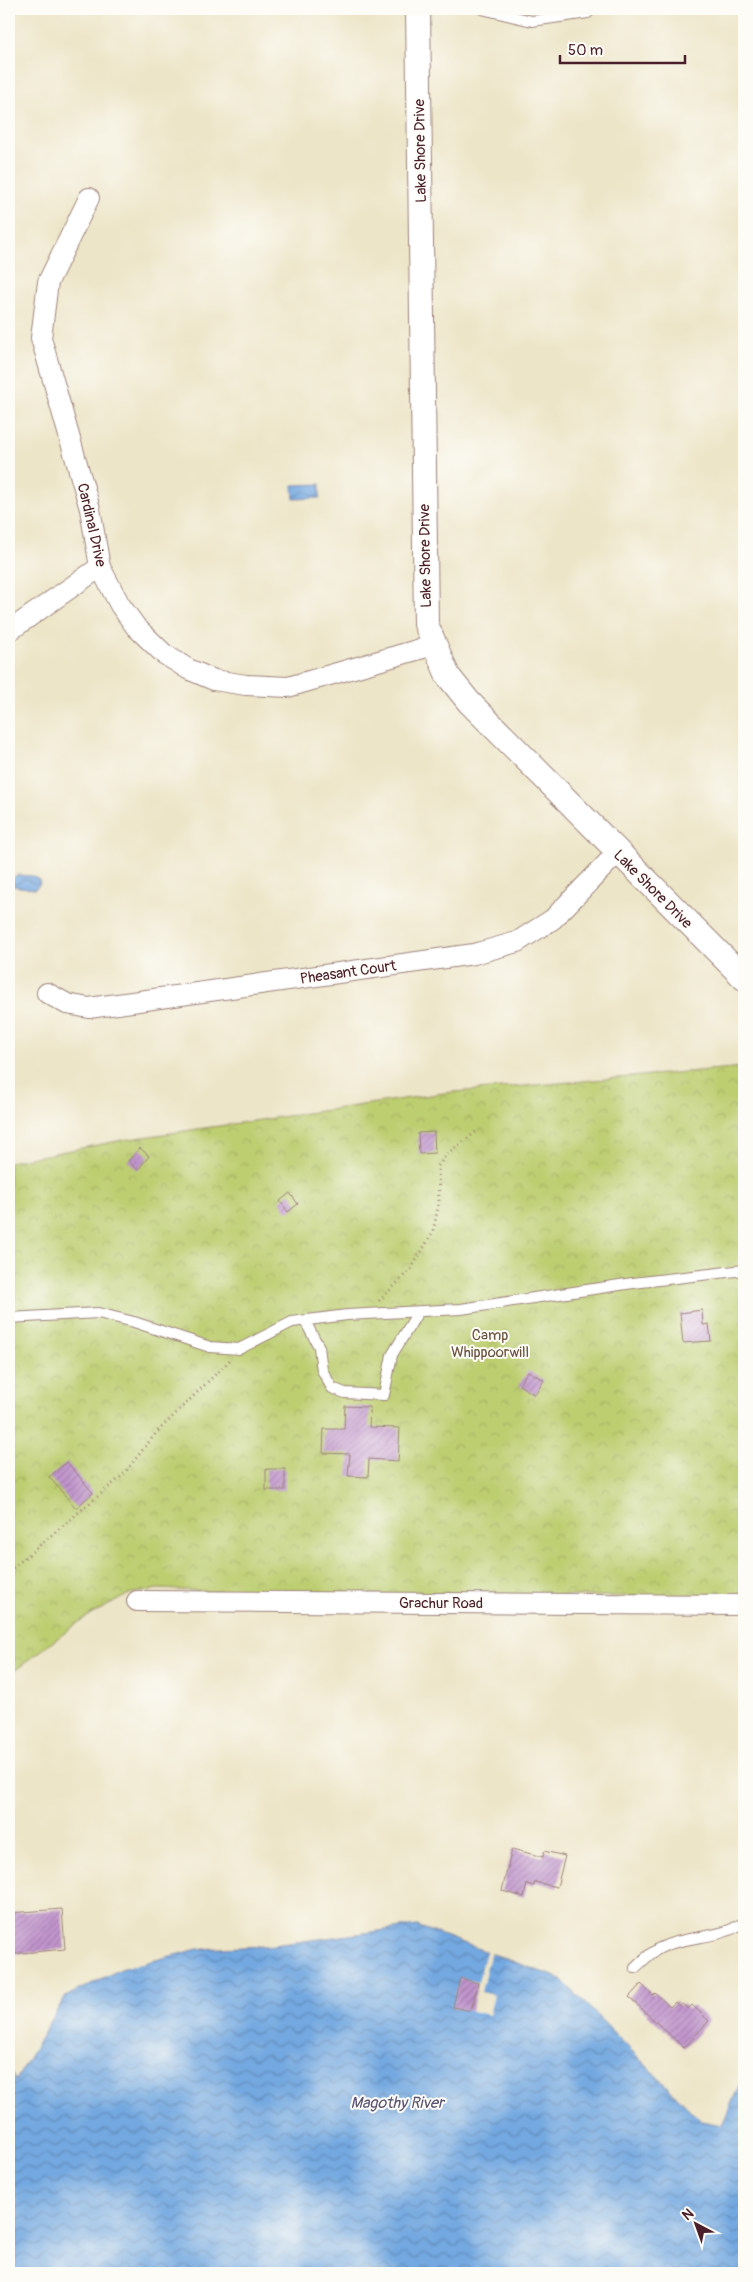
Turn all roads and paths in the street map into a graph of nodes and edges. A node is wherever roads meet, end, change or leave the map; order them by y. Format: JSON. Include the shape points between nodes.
{"nodes":[{"id":1,"x":418,"y":9,"type":"edge"},
{"id":2,"x":482,"y":9,"type":"edge"},
{"id":3,"x":588,"y":13,"type":"dead end"},
{"id":4,"x":90,"y":198,"type":"dead end"},
{"id":5,"x":100,"y":566,"type":"junction"},
{"id":6,"x":9,"y":631,"type":"edge"},
{"id":7,"x":434,"y":645,"type":"junction"},
{"id":8,"x":617,"y":853,"type":"junction"},
{"id":9,"x":744,"y":978,"type":"edge"},
{"id":10,"x":47,"y":993,"type":"dead end"},
{"id":11,"x":477,"y":1132,"type":"dead end"},
{"id":12,"x":744,"y":1270,"type":"edge"},
{"id":13,"x":418,"y":1312,"type":"junction"},
{"id":14,"x":367,"y":1314,"type":"junction"},
{"id":15,"x":9,"y":1318,"type":"edge"},
{"id":16,"x":304,"y":1321,"type":"junction"},
{"id":17,"x":251,"y":1342,"type":"junction"},
{"id":18,"x":9,"y":1571,"type":"edge"},
{"id":19,"x":137,"y":1601,"type":"dead end"},
{"id":20,"x":744,"y":1604,"type":"edge"},
{"id":21,"x":744,"y":1922,"type":"edge"},
{"id":22,"x":636,"y":1968,"type":"dead end"}],
"edges":[{"from":1,"to":7,"type":"street","name":"Lake Shore Drive","via":[[424,595],[426,624]]},
{"from":2,"to":3,"type":"lane","via":[[532,21]]},
{"from":4,"to":5,"type":"street","name":"Cardinal Drive","via":[[48,282],[41,338],[90,509]]},
{"from":5,"to":6,"type":"street"},
{"from":5,"to":7,"type":"street","name":"Cardinal Drive","via":[[120,605],[136,627],[164,654],[214,680],[288,687]]},
{"from":7,"to":8,"type":"street","name":"Lake Shore Drive","via":[[448,676],[469,702]]},
{"from":8,"to":9,"type":"street","name":"Lake Shore Drive"},
{"from":8,"to":10,"type":"street","name":"Pheasant Court","via":[[553,919],[516,942],[474,954],[89,1008],[67,1004]]},
{"from":11,"to":14,"type":"path","via":[[447,1154],[438,1166],[438,1202],[433,1232],[411,1269]]},
{"from":12,"to":13,"type":"lane","via":[[633,1283],[512,1303]]},
{"from":13,"to":14,"type":"lane"},
{"from":13,"to":16,"type":"lane","via":[[392,1355],[384,1395],[345,1393],[332,1388],[322,1370],[319,1347]]},
{"from":14,"to":16,"type":"lane"},
{"from":15,"to":17,"type":"lane","via":[[98,1313],[210,1347],[238,1349]]},
{"from":16,"to":17,"type":"lane","via":[[292,1322]]},
{"from":17,"to":18,"type":"path","via":[[156,1433],[124,1475]]},
{"from":19,"to":20,"type":"street","name":"Grachur Road"},
{"from":21,"to":22,"type":"lane","via":[[728,1932],[667,1945],[652,1953]]}]}
